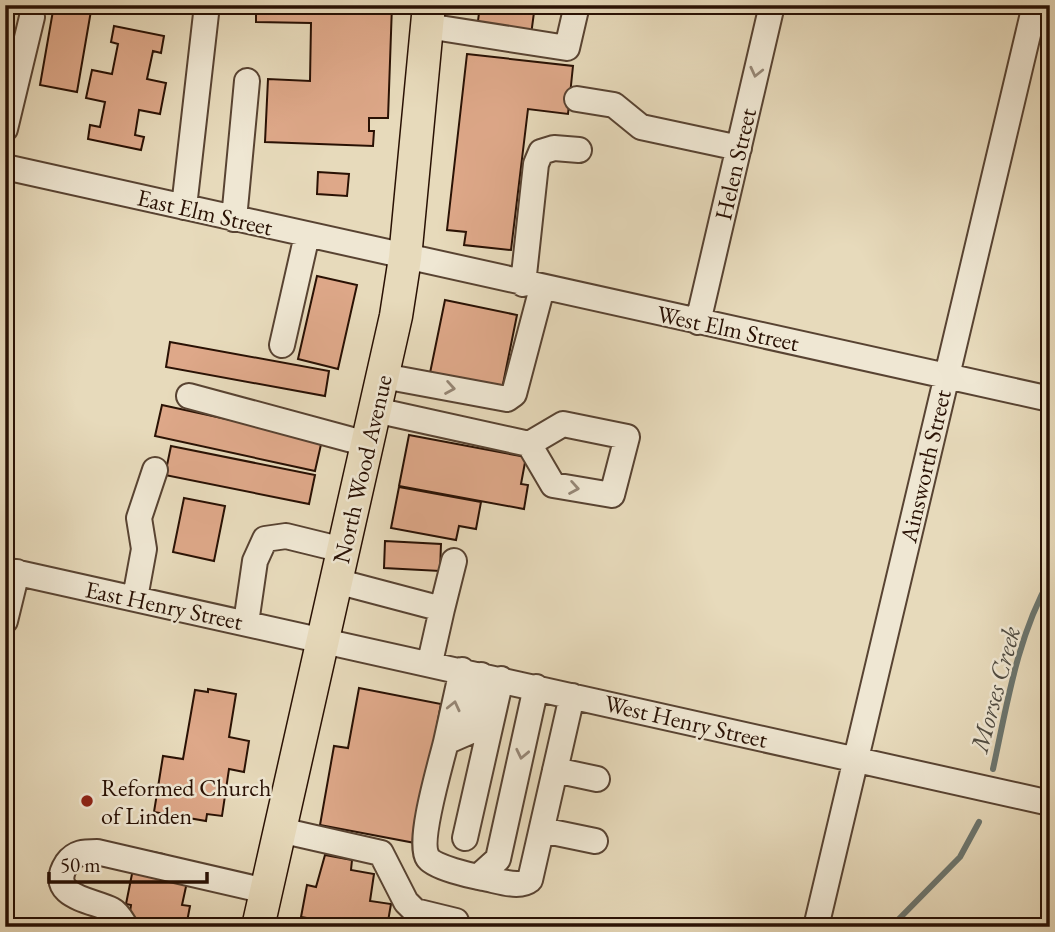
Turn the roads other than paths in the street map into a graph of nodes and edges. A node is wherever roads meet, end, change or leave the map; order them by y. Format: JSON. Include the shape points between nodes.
{"nodes":[{"id":1,"x":207,"y":5,"type":"edge"},
{"id":2,"x":577,"y":5,"type":"edge"},
{"id":3,"x":772,"y":5,"type":"edge"},
{"id":4,"x":1035,"y":5,"type":"edge"},
{"id":5,"x":428,"y":15,"type":"edge"},
{"id":6,"x":32,"y":17,"type":"dead end"},
{"id":7,"x":247,"y":81,"type":"dead end"},
{"id":8,"x":578,"y":99,"type":"dead end"},
{"id":9,"x":5,"y":129,"type":"edge"},
{"id":10,"x":738,"y":148,"type":"junction"},
{"id":11,"x":579,"y":150,"type":"dead end"},
{"id":12,"x":5,"y":167,"type":"edge"},
{"id":13,"x":184,"y":208,"type":"junction"},
{"id":14,"x":234,"y":219,"type":"junction"},
{"id":15,"x":307,"y":235,"type":"junction"},
{"id":16,"x":405,"y":258,"type":"junction"},
{"id":17,"x":532,"y":286,"type":"junction"},
{"id":18,"x":698,"y":322,"type":"junction"},
{"id":19,"x":282,"y":345,"type":"dead end"},
{"id":20,"x":383,"y":376,"type":"junction"},
{"id":21,"x":946,"y":377,"type":"junction"},
{"id":22,"x":189,"y":396,"type":"dead end"},
{"id":23,"x":1050,"y":399,"type":"edge"},
{"id":24,"x":375,"y":410,"type":"junction"},
{"id":25,"x":367,"y":444,"type":"junction"},
{"id":26,"x":529,"y":444,"type":"dead end"},
{"id":27,"x":155,"y":470,"type":"dead end"},
{"id":28,"x":343,"y":550,"type":"junction"},
{"id":29,"x":454,"y":561,"type":"dead end"},
{"id":30,"x":11,"y":571,"type":"edge"},
{"id":31,"x":336,"y":581,"type":"junction"},
{"id":32,"x":135,"y":598,"type":"junction"},
{"id":33,"x":442,"y":609,"type":"junction"},
{"id":34,"x":5,"y":621,"type":"edge"},
{"id":35,"x":246,"y":622,"type":"junction"},
{"id":36,"x":323,"y":639,"type":"junction"},
{"id":37,"x":430,"y":662,"type":"junction"},
{"id":38,"x":481,"y":675,"type":"junction"},
{"id":39,"x":536,"y":687,"type":"junction"},
{"id":40,"x":572,"y":696,"type":"junction"},
{"id":41,"x":856,"y":759,"type":"junction"},
{"id":42,"x":555,"y":770,"type":"junction"},
{"id":43,"x":597,"y":779,"type":"dead end"},
{"id":44,"x":1050,"y":803,"type":"edge"},
{"id":45,"x":280,"y":830,"type":"junction"},
{"id":46,"x":542,"y":830,"type":"junction"},
{"id":47,"x":466,"y":838,"type":"dead end"},
{"id":48,"x":595,"y":841,"type":"dead end"},
{"id":49,"x":478,"y":877,"type":"junction"},
{"id":50,"x":266,"y":891,"type":"junction"},
{"id":51,"x":456,"y":921,"type":"dead end"},
{"id":52,"x":126,"y":927,"type":"edge"},
{"id":53,"x":258,"y":927,"type":"edge"},
{"id":54,"x":816,"y":927,"type":"edge"}],
"edges":[{"from":1,"to":13,"type":"street"},
{"from":2,"to":5,"type":"street","via":[[567,48]]},
{"from":3,"to":10,"type":"street","name":"Helen Street","one_way":true},
{"from":4,"to":21,"type":"street","name":"Ainsworth Street"},
{"from":5,"to":16,"type":"main road","name":"North Wood Avenue"},
{"from":6,"to":9,"type":"street"},
{"from":7,"to":14,"type":"street"},
{"from":8,"to":10,"type":"street","via":[[614,105],[642,127]]},
{"from":10,"to":18,"type":"street","name":"Helen Street"},
{"from":11,"to":17,"type":"street","via":[[541,152],[536,164]]},
{"from":12,"to":13,"type":"street","name":"East Elm Street"},
{"from":13,"to":14,"type":"street","name":"East Elm Street"},
{"from":14,"to":15,"type":"street","name":"East Elm Street"},
{"from":15,"to":16,"type":"street","name":"East Elm Street"},
{"from":15,"to":19,"type":"street"},
{"from":16,"to":17,"type":"street","name":"West Elm Street"},
{"from":16,"to":20,"type":"main road","name":"North Wood Avenue"},
{"from":17,"to":18,"type":"street","name":"West Elm Street"},
{"from":20,"to":17,"type":"street","one_way":true,"via":[[507,398],[514,394]]},
{"from":18,"to":21,"type":"street","name":"West Elm Street"},
{"from":20,"to":24,"type":"main road","name":"North Wood Avenue"},
{"from":21,"to":23,"type":"street","name":"West Elm Street"},
{"from":21,"to":41,"type":"street","name":"Ainsworth Street"},
{"from":22,"to":25,"type":"street"},
{"from":24,"to":25,"type":"main road","name":"North Wood Avenue"},
{"from":24,"to":26,"type":"street"},
{"from":25,"to":28,"type":"main road","name":"North Wood Avenue"},
{"from":27,"to":32,"type":"street","via":[[139,518],[144,549]]},
{"from":28,"to":31,"type":"main road","name":"North Wood Avenue"},
{"from":28,"to":35,"type":"street","via":[[286,536],[265,539],[255,561]]},
{"from":29,"to":33,"type":"street"},
{"from":30,"to":32,"type":"street","name":"East Henry Street"},
{"from":30,"to":34,"type":"street"},
{"from":31,"to":33,"type":"street"},
{"from":31,"to":36,"type":"main road","name":"North Wood Avenue"},
{"from":32,"to":35,"type":"street","name":"East Henry Street"},
{"from":33,"to":37,"type":"street"},
{"from":35,"to":36,"type":"street","name":"East Henry Street"},
{"from":36,"to":37,"type":"street","name":"West Henry Street"},
{"from":36,"to":45,"type":"main road","name":"North Wood Avenue"},
{"from":37,"to":38,"type":"street","name":"West Henry Street"},
{"from":38,"to":39,"type":"street","name":"West Henry Street"},
{"from":38,"to":47,"type":"street"},
{"from":38,"to":49,"type":"street","via":[[446,742],[424,841],[435,864]]},
{"from":39,"to":40,"type":"street","name":"West Henry Street"},
{"from":39,"to":49,"type":"street","one_way":true,"via":[[498,859]]},
{"from":40,"to":41,"type":"street","name":"West Henry Street"},
{"from":40,"to":42,"type":"street"},
{"from":41,"to":44,"type":"street","name":"West Henry Street"},
{"from":41,"to":54,"type":"street","name":"Ainsworth Street"},
{"from":42,"to":43,"type":"street"},
{"from":42,"to":46,"type":"street"},
{"from":45,"to":50,"type":"main road","name":"North Wood Avenue"},
{"from":45,"to":51,"type":"street","via":[[381,853],[415,911]]},
{"from":46,"to":48,"type":"street"},
{"from":46,"to":49,"type":"street","via":[[526,884]]},
{"from":50,"to":52,"type":"street","via":[[80,852],[62,872],[65,886],[74,898],[113,910]]},
{"from":50,"to":53,"type":"main road","name":"North Wood Avenue"}]}
